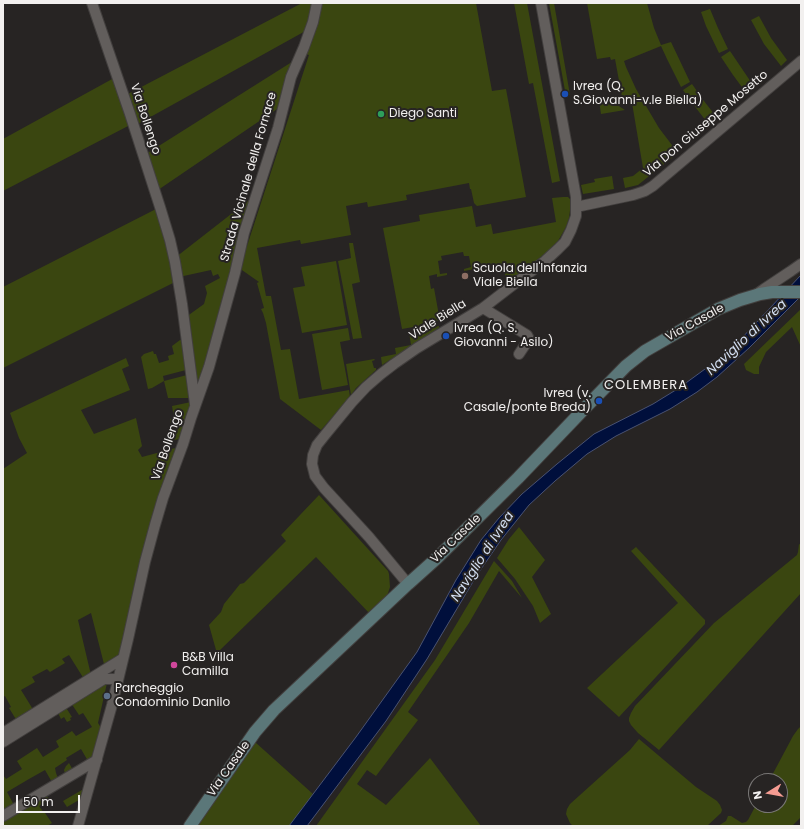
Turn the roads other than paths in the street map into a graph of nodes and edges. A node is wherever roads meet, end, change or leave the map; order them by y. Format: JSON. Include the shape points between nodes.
{"nodes":[{"id":1,"x":92,"y":3,"type":"edge"},
{"id":2,"x":317,"y":3,"type":"edge"},
{"id":3,"x":541,"y":3,"type":"edge"},
{"id":4,"x":801,"y":61,"type":"edge"},
{"id":5,"x":576,"y":207,"type":"junction"},
{"id":6,"x":801,"y":264,"type":"edge"},
{"id":7,"x":801,"y":292,"type":"edge"},
{"id":8,"x":757,"y":294,"type":"junction"},
{"id":9,"x":483,"y":308,"type":"junction"},
{"id":10,"x":519,"y":354,"type":"dead end"},
{"id":11,"x":195,"y":405,"type":"junction"},
{"id":12,"x":408,"y":584,"type":"junction"},
{"id":13,"x":122,"y":659,"type":"junction"},
{"id":14,"x":118,"y":679,"type":"junction"},
{"id":15,"x":3,"y":733,"type":"edge"},
{"id":16,"x":3,"y":742,"type":"edge"},
{"id":17,"x":97,"y":760,"type":"junction"},
{"id":18,"x":3,"y":816,"type":"edge"},
{"id":19,"x":78,"y":826,"type":"edge"},
{"id":20,"x":190,"y":826,"type":"edge"}],
"edges":[{"from":1,"to":11,"type":"street","name":"Via Bollengo","via":[[170,240],[182,304]]},
{"from":2,"to":11,"type":"street","name":"Strada Vicinale della Fornace","via":[[313,22],[291,77],[278,128],[244,233],[214,352]]},
{"from":3,"to":5,"type":"street","name":"Viale Biella"},
{"from":4,"to":5,"type":"street","name":"Via Don Giuseppe Mosetto","via":[[653,186],[633,195]]},
{"from":5,"to":9,"type":"street","name":"Viale Biella","via":[[576,216],[565,242]]},
{"from":6,"to":8,"type":"street","name":"Via Casale"},
{"from":7,"to":8,"type":"main road","name":"Via Casale"},
{"from":8,"to":12,"type":"main road","name":"Via Casale","via":[[718,309],[645,351],[626,366],[518,478]]},
{"from":9,"to":10,"type":"street","via":[[527,335],[529,339]]},
{"from":9,"to":12,"type":"street","name":"Viale Biella","via":[[417,348],[381,374],[352,402],[317,445],[313,455],[312,464],[324,488]]},
{"from":11,"to":13,"type":"street","name":"Via Bollengo","via":[[155,525]]},
{"from":12,"to":20,"type":"main road","name":"Via Casale","via":[[274,710],[255,732]]},
{"from":13,"to":14,"type":"street","name":"Via Bollengo"},
{"from":13,"to":15,"type":"street"},
{"from":14,"to":16,"type":"street","via":[[104,679]]},
{"from":14,"to":17,"type":"street","name":"Via Bollengo"},
{"from":17,"to":18,"type":"street"},
{"from":17,"to":19,"type":"street","name":"Via Bollengo"}]}
